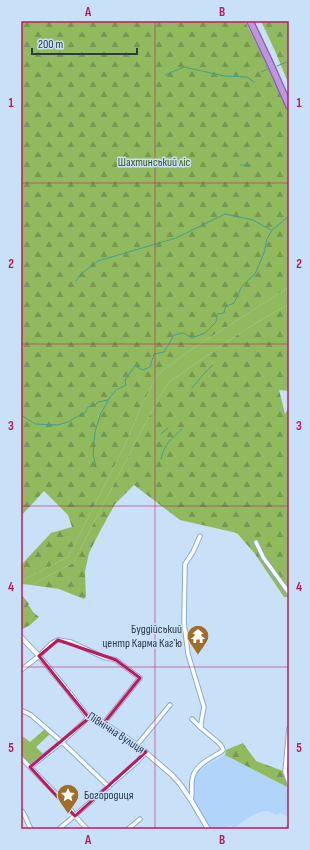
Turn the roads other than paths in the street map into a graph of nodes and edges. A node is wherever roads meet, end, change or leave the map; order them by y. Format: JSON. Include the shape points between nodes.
{"nodes":[{"id":1,"x":250,"y":21,"type":"edge"},
{"id":2,"x":289,"y":106,"type":"edge"},
{"id":3,"x":200,"y":536,"type":"dead end"},
{"id":4,"x":256,"y":542,"type":"dead end"},
{"id":5,"x":289,"y":593,"type":"edge"},
{"id":6,"x":21,"y":637,"type":"edge"},
{"id":7,"x":39,"y":656,"type":"junction"},
{"id":8,"x":21,"y":670,"type":"edge"},
{"id":9,"x":170,"y":705,"type":"dead end"},
{"id":10,"x":21,"y":710,"type":"edge"},
{"id":11,"x":88,"y":717,"type":"junction"},
{"id":12,"x":192,"y":720,"type":"dead end"},
{"id":13,"x":104,"y":723,"type":"junction"},
{"id":14,"x":201,"y":728,"type":"junction"},
{"id":15,"x":289,"y":728,"type":"edge"},
{"id":16,"x":288,"y":737,"type":"edge"},
{"id":17,"x":62,"y":742,"type":"junction"},
{"id":18,"x":137,"y":745,"type":"junction"},
{"id":19,"x":146,"y":752,"type":"junction"},
{"id":20,"x":21,"y":758,"type":"edge"},
{"id":21,"x":30,"y":767,"type":"junction"},
{"id":22,"x":289,"y":784,"type":"edge"},
{"id":23,"x":109,"y":787,"type":"junction"},
{"id":24,"x":191,"y":800,"type":"junction"},
{"id":25,"x":21,"y":810,"type":"edge"},
{"id":26,"x":75,"y":816,"type":"junction"},
{"id":27,"x":140,"y":820,"type":"dead end"},
{"id":28,"x":31,"y":829,"type":"edge"},
{"id":29,"x":59,"y":829,"type":"edge"},
{"id":30,"x":86,"y":829,"type":"edge"},
{"id":31,"x":128,"y":829,"type":"edge"},
{"id":32,"x":208,"y":829,"type":"edge"}],
"edges":[{"from":1,"to":2,"type":"highway"},
{"from":3,"to":14,"type":"street","via":[[185,564],[184,616],[188,654],[204,707]]},
{"from":4,"to":5,"type":"street","via":[[263,557]]},
{"from":6,"to":7,"type":"street","name":"Північна вулиця"},
{"from":7,"to":8,"type":"street"},
{"from":7,"to":11,"type":"street","name":"Північна вулиця"},
{"from":7,"to":13,"type":"street","via":[[52,643],[65,640],[116,660],[140,678]]},
{"from":9,"to":18,"type":"street"},
{"from":10,"to":17,"type":"street","via":[[31,715]]},
{"from":11,"to":13,"type":"street","name":"Північна вулиця"},
{"from":11,"to":17,"type":"street"},
{"from":12,"to":14,"type":"street"},
{"from":13,"to":18,"type":"street","name":"Північна вулиця"},
{"from":14,"to":24,"type":"street","via":[[220,744],[223,750],[195,771],[192,778]]},
{"from":15,"to":16,"type":"street"},
{"from":16,"to":22,"type":"street","via":[[285,772]]},
{"from":17,"to":21,"type":"street"},
{"from":17,"to":23,"type":"street"},
{"from":18,"to":19,"type":"street","name":"Північна вулиця"},
{"from":19,"to":23,"type":"street"},
{"from":19,"to":24,"type":"street","name":"Північна вулиця","via":[[172,775]]},
{"from":20,"to":21,"type":"street"},
{"from":21,"to":26,"type":"street"},
{"from":23,"to":26,"type":"street"},
{"from":24,"to":32,"type":"street","name":"Північна вулиця"},
{"from":25,"to":28,"type":"street"},
{"from":26,"to":29,"type":"street"},
{"from":26,"to":30,"type":"street"},
{"from":27,"to":31,"type":"street"}]}
